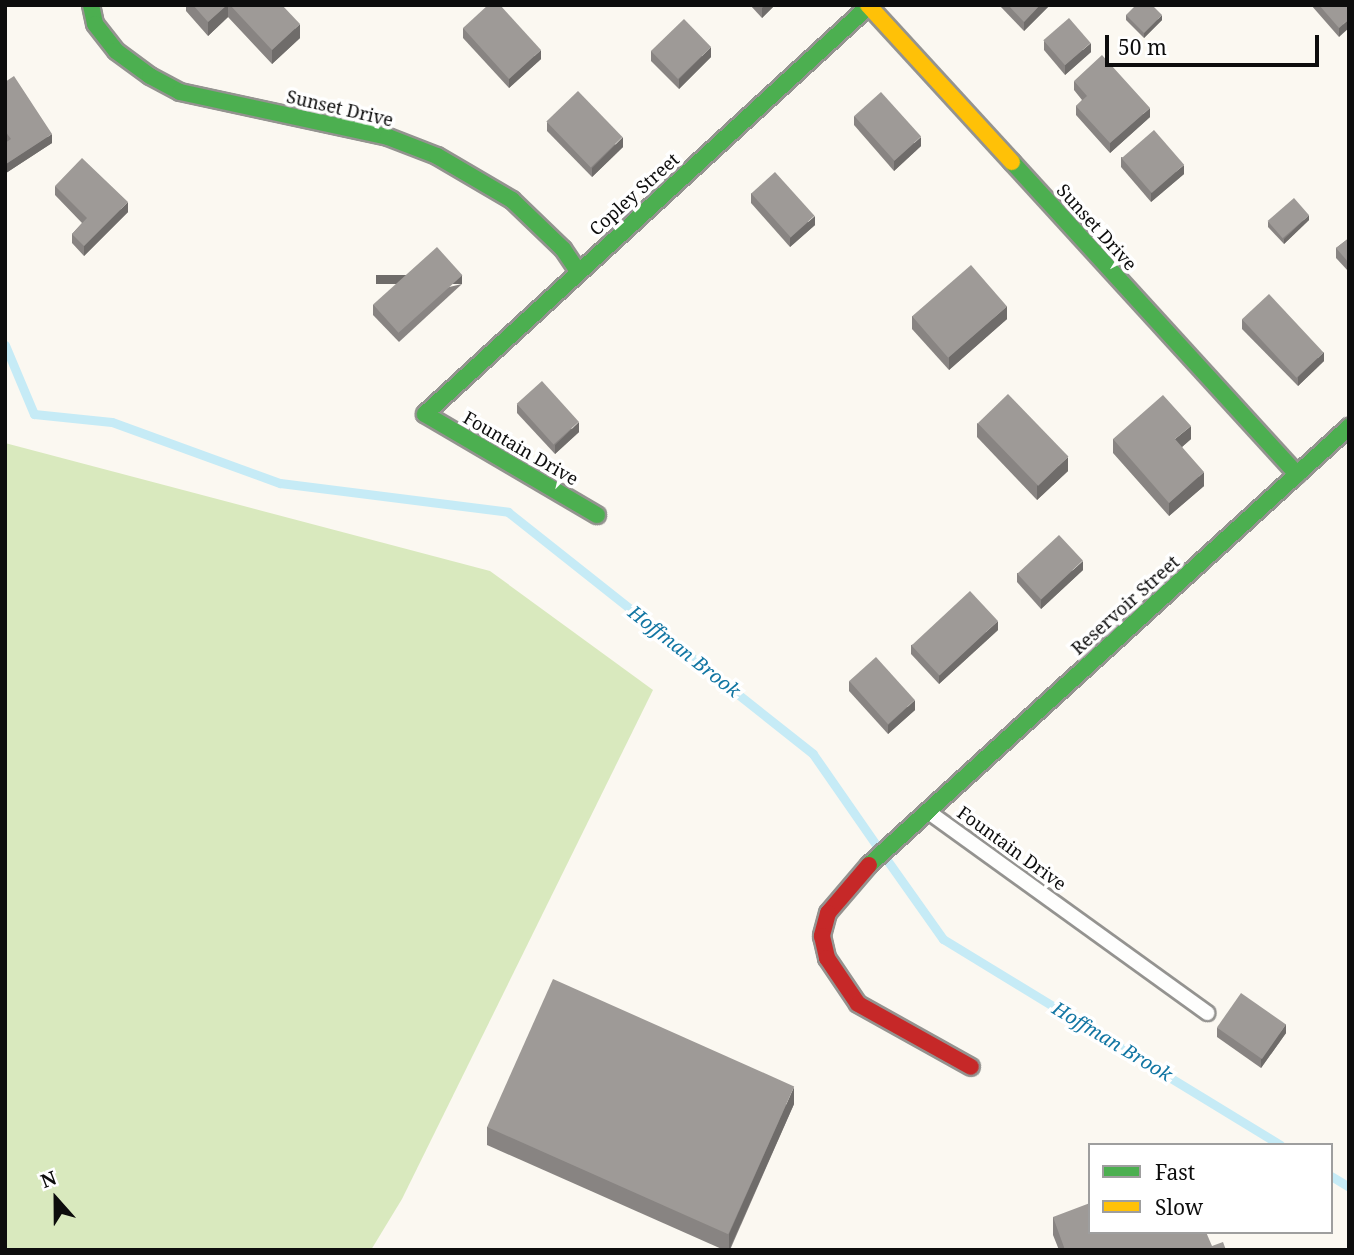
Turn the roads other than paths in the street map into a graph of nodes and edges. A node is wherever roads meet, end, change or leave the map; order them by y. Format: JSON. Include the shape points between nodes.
{"nodes":[{"id":1,"x":91,"y":5,"type":"edge"},
{"id":2,"x":869,"y":6,"type":"edge"},
{"id":3,"x":578,"y":271,"type":"junction"},
{"id":4,"x":425,"y":415,"type":"joint"},
{"id":5,"x":1349,"y":427,"type":"edge"},
{"id":6,"x":1297,"y":474,"type":"junction"},
{"id":7,"x":597,"y":515,"type":"dead end"},
{"id":8,"x":927,"y":810,"type":"junction"},
{"id":9,"x":1207,"y":1013,"type":"dead end"},
{"id":10,"x":971,"y":1067,"type":"dead end"}],
"edges":[{"from":1,"to":3,"type":"street","name":"Sunset Drive","via":[[95,24],[116,51],[150,76],[180,92],[388,137],[437,156],[512,200]]},
{"from":2,"to":3,"type":"street","name":"Copley Street"},
{"from":2,"to":6,"type":"street","name":"Sunset Drive"},
{"from":3,"to":4,"type":"street","name":"Copley Street"},
{"from":4,"to":7,"type":"street","name":"Fountain Drive"},
{"from":5,"to":6,"type":"street","name":"Reservoir Street"},
{"from":6,"to":8,"type":"street","name":"Reservoir Street"},
{"from":8,"to":9,"type":"lane","name":"Fountain Drive"},
{"from":8,"to":10,"type":"street","via":[[864,870],[823,924],[827,958],[839,981],[873,1015]]}]}
